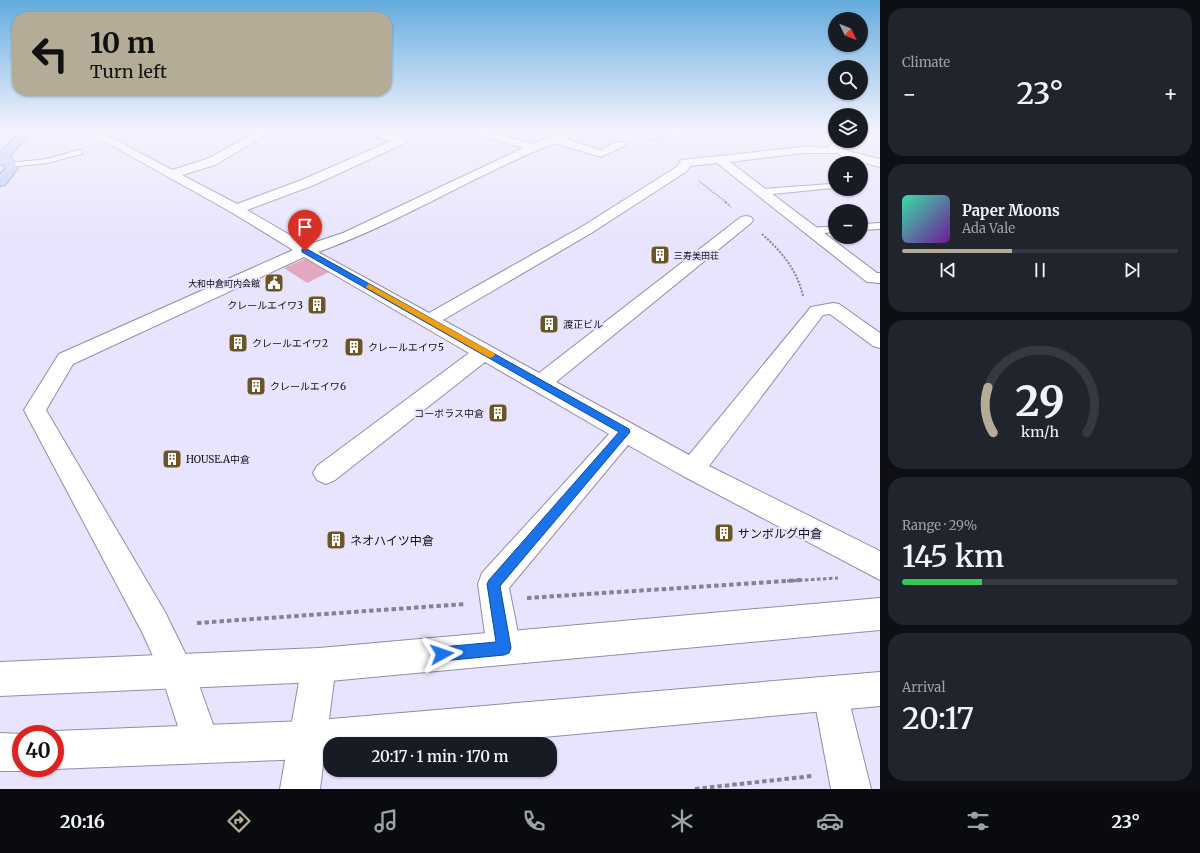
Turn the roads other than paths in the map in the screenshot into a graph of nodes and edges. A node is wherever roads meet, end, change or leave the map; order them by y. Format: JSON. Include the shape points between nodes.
{"nodes":[{"id":1,"x":11,"y":167,"type":"edge"},
{"id":2,"x":158,"y":167,"type":"edge"},
{"id":3,"x":195,"y":167,"type":"edge"},
{"id":4,"x":343,"y":167,"type":"edge"},
{"id":5,"x":494,"y":167,"type":"edge"},
{"id":6,"x":683,"y":167,"type":"edge"},
{"id":7,"x":729,"y":167,"type":"edge"},
{"id":8,"x":171,"y":174,"type":"junction"},
{"id":9,"x":0,"y":182,"type":"edge"},
{"id":10,"x":828,"y":186,"type":"edge"},
{"id":11,"x":762,"y":192,"type":"junction"},
{"id":12,"x":236,"y":209,"type":"junction"},
{"id":13,"x":746,"y":220,"type":"dead end"},
{"id":14,"x":880,"y":226,"type":"edge"},
{"id":15,"x":868,"y":227,"type":"edge"},
{"id":16,"x":828,"y":230,"type":"edge"},
{"id":17,"x":812,"y":231,"type":"junction"},
{"id":18,"x":305,"y":251,"type":"junction"},
{"id":19,"x":880,"y":278,"type":"edge"},
{"id":20,"x":430,"y":320,"type":"junction"},
{"id":21,"x":880,"y":342,"type":"edge"},
{"id":22,"x":484,"y":351,"type":"junction"},
{"id":23,"x":540,"y":383,"type":"junction"},
{"id":24,"x":625,"y":432,"type":"junction"},
{"id":25,"x":692,"y":469,"type":"junction"},
{"id":26,"x":326,"y":473,"type":"dead end"},
{"id":27,"x":880,"y":566,"type":"edge"},
{"id":28,"x":880,"y":614,"type":"edge"},
{"id":29,"x":504,"y":648,"type":"junction"},
{"id":30,"x":319,"y":665,"type":"junction"},
{"id":31,"x":177,"y":671,"type":"junction"},
{"id":32,"x":0,"y":679,"type":"edge"},
{"id":33,"x":880,"y":689,"type":"edge"},
{"id":34,"x":830,"y":693,"type":"junction"},
{"id":35,"x":308,"y":740,"type":"junction"},
{"id":36,"x":201,"y":744,"type":"junction"},
{"id":37,"x":64,"y":750,"type":"edge"},
{"id":38,"x":0,"y":752,"type":"edge"},
{"id":39,"x":12,"y":752,"type":"edge"},
{"id":40,"x":300,"y":789,"type":"edge"},
{"id":41,"x":851,"y":789,"type":"edge"}],
"edges":[{"from":1,"to":9,"type":"highway"},
{"from":2,"to":8,"type":"street"},
{"from":3,"to":8,"type":"street"},
{"from":4,"to":12,"type":"street"},
{"from":5,"to":18,"type":"street","via":[[348,236]]},
{"from":6,"to":20,"type":"street","via":[[588,229]]},
{"from":7,"to":11,"type":"street"},
{"from":8,"to":12,"type":"street"},
{"from":10,"to":11,"type":"lane"},
{"from":11,"to":17,"type":"street"},
{"from":12,"to":18,"type":"street"},
{"from":13,"to":23,"type":"street"},
{"from":14,"to":15,"type":"lane"},
{"from":16,"to":17,"type":"lane"},
{"from":17,"to":19,"type":"street","via":[[873,278]]},
{"from":18,"to":20,"type":"street"},
{"from":18,"to":31,"type":"street","via":[[66,359],[35,410],[154,623]]},
{"from":20,"to":22,"type":"street"},
{"from":21,"to":25,"type":"street","via":[[833,308],[817,311]]},
{"from":22,"to":23,"type":"street"},
{"from":22,"to":26,"type":"street"},
{"from":23,"to":24,"type":"street"},
{"from":24,"to":25,"type":"street"},
{"from":24,"to":29,"type":"street","via":[[493,584]]},
{"from":25,"to":27,"type":"street"},
{"from":28,"to":29,"type":"street"},
{"from":29,"to":30,"type":"street"},
{"from":30,"to":31,"type":"street"},
{"from":30,"to":35,"type":"street"},
{"from":31,"to":32,"type":"street"},
{"from":31,"to":36,"type":"street"},
{"from":33,"to":34,"type":"street"},
{"from":34,"to":35,"type":"street"},
{"from":34,"to":41,"type":"street"},
{"from":35,"to":36,"type":"street"},
{"from":35,"to":40,"type":"street"},
{"from":36,"to":37,"type":"street"},
{"from":38,"to":39,"type":"street"}]}
